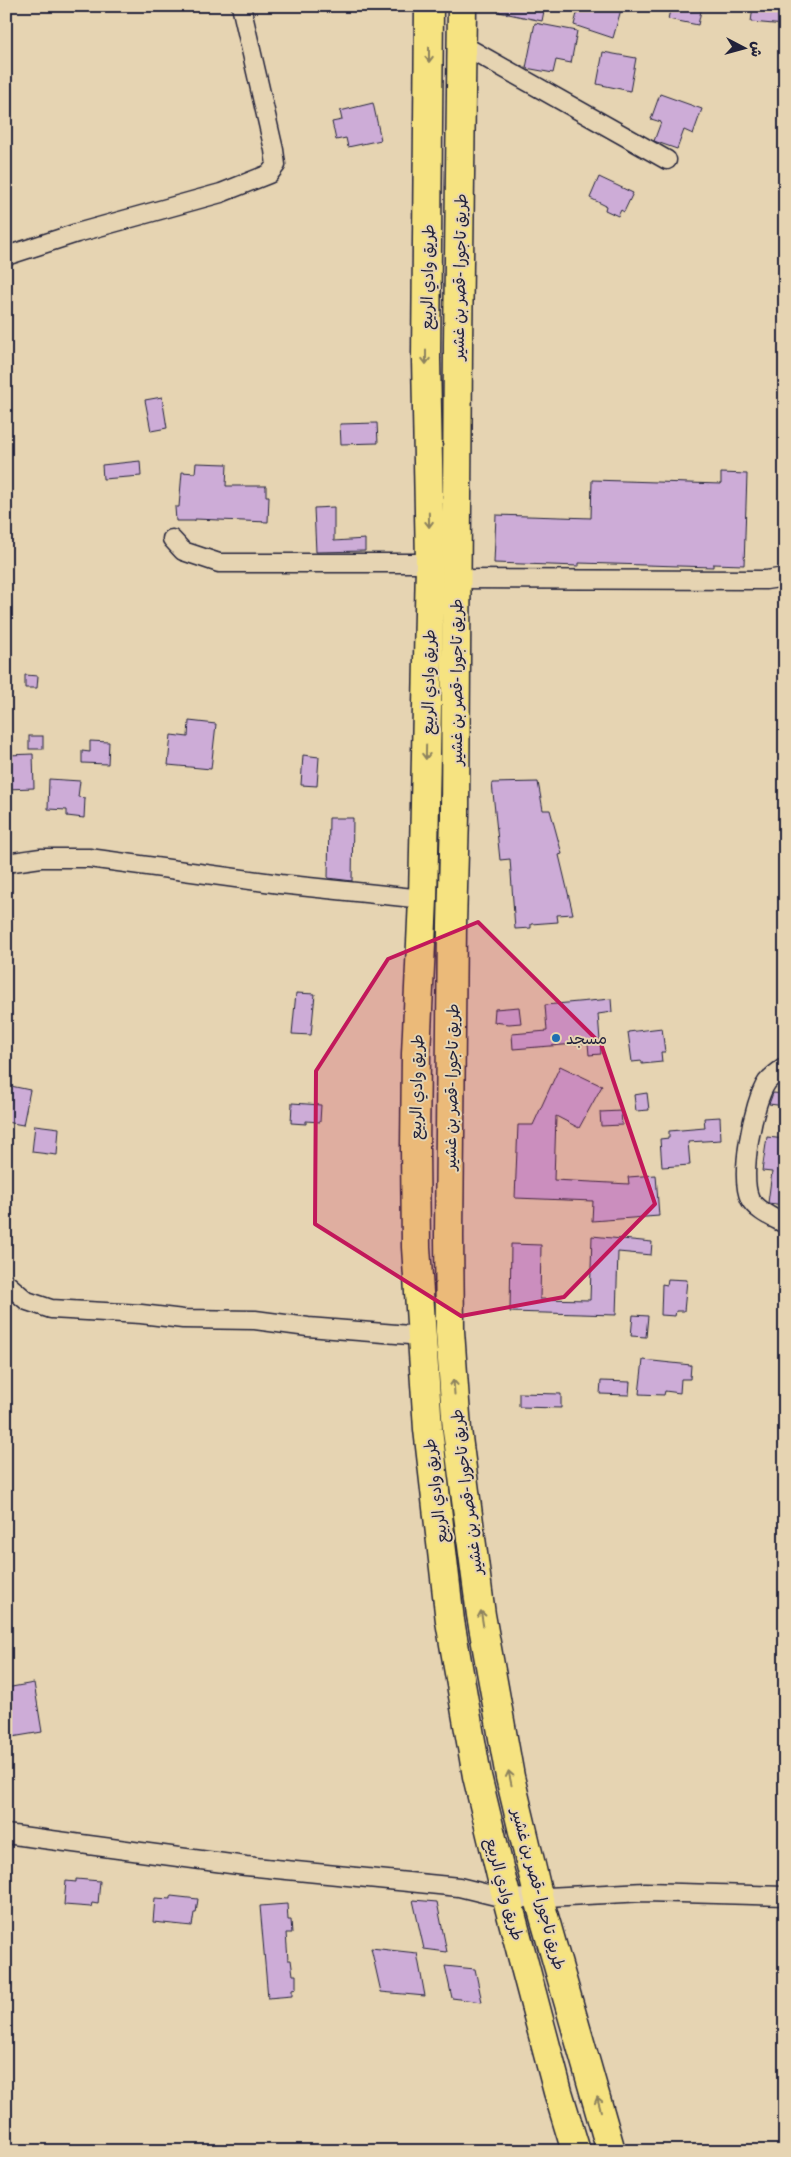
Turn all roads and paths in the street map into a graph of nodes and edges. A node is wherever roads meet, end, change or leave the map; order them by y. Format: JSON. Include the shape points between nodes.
{"nodes":[{"id":1,"x":242,"y":6,"type":"edge"},
{"id":2,"x":429,"y":6,"type":"edge"},
{"id":3,"x":462,"y":6,"type":"edge"},
{"id":4,"x":461,"y":44,"type":"junction"},
{"id":5,"x":667,"y":160,"type":"dead end"},
{"id":6,"x":6,"y":256,"type":"edge"},
{"id":7,"x":172,"y":539,"type":"dead end"},
{"id":8,"x":430,"y":564,"type":"junction"},
{"id":9,"x":785,"y":577,"type":"edge"},
{"id":10,"x":456,"y":579,"type":"junction"},
{"id":11,"x":6,"y":863,"type":"edge"},
{"id":12,"x":423,"y":899,"type":"junction"},
{"id":13,"x":785,"y":1067,"type":"edge"},
{"id":14,"x":785,"y":1224,"type":"edge"},
{"id":15,"x":6,"y":1283,"type":"edge"},
{"id":16,"x":422,"y":1336,"type":"junction"},
{"id":17,"x":6,"y":1834,"type":"edge"},
{"id":18,"x":785,"y":1896,"type":"edge"},
{"id":19,"x":539,"y":1898,"type":"junction"},
{"id":20,"x":508,"y":1899,"type":"junction"},
{"id":21,"x":576,"y":2151,"type":"edge"},
{"id":22,"x":611,"y":2151,"type":"edge"}],
"edges":[{"from":1,"to":6,"type":"street","via":[[274,150],[276,165],[269,174],[221,193]]},
{"from":2,"to":8,"type":"highway","name":"طريق وادي الربيع","one_way":true,"via":[[426,359]]},
{"from":3,"to":4,"type":"highway","name":"طريق تاجورا -قصر بن غشير"},
{"from":4,"to":5,"type":"street"},
{"from":4,"to":10,"type":"highway","name":"طريق تاجورا -قصر بن غشير"},
{"from":7,"to":8,"type":"street","via":[[183,551],[220,563]]},
{"from":8,"to":12,"type":"highway","name":"طريق وادي الربيع","one_way":true},
{"from":9,"to":10,"type":"street","via":[[766,580]]},
{"from":19,"to":10,"type":"highway","name":"طريق تاجورا -قصر بن غشير","one_way":true,"via":[[510,1777],[481,1615],[458,1430],[450,1331]]},
{"from":11,"to":12,"type":"street","via":[[41,858],[89,858],[280,884]]},
{"from":12,"to":16,"type":"highway","name":"طريق وادي الربيع","via":[[415,1148],[416,1247]]},
{"from":13,"to":14,"type":"street","via":[[762,1091],[745,1160],[750,1200]]},
{"from":15,"to":16,"type":"street","via":[[27,1301],[51,1309],[183,1319],[255,1320],[308,1328]]},
{"from":16,"to":20,"type":"highway","name":"طريق وادي الربيع","via":[[428,1429],[450,1621],[477,1776]]},
{"from":17,"to":20,"type":"street","via":[[246,1866],[459,1887]]},
{"from":18,"to":19,"type":"street","via":[[645,1892]]},
{"from":19,"to":20,"type":"street"},
{"from":22,"to":19,"type":"highway","name":"طريق تاجورا -قصر بن غشير","one_way":true},
{"from":20,"to":21,"type":"highway","name":"طريق وادي الربيع","via":[[555,2083]]}]}
